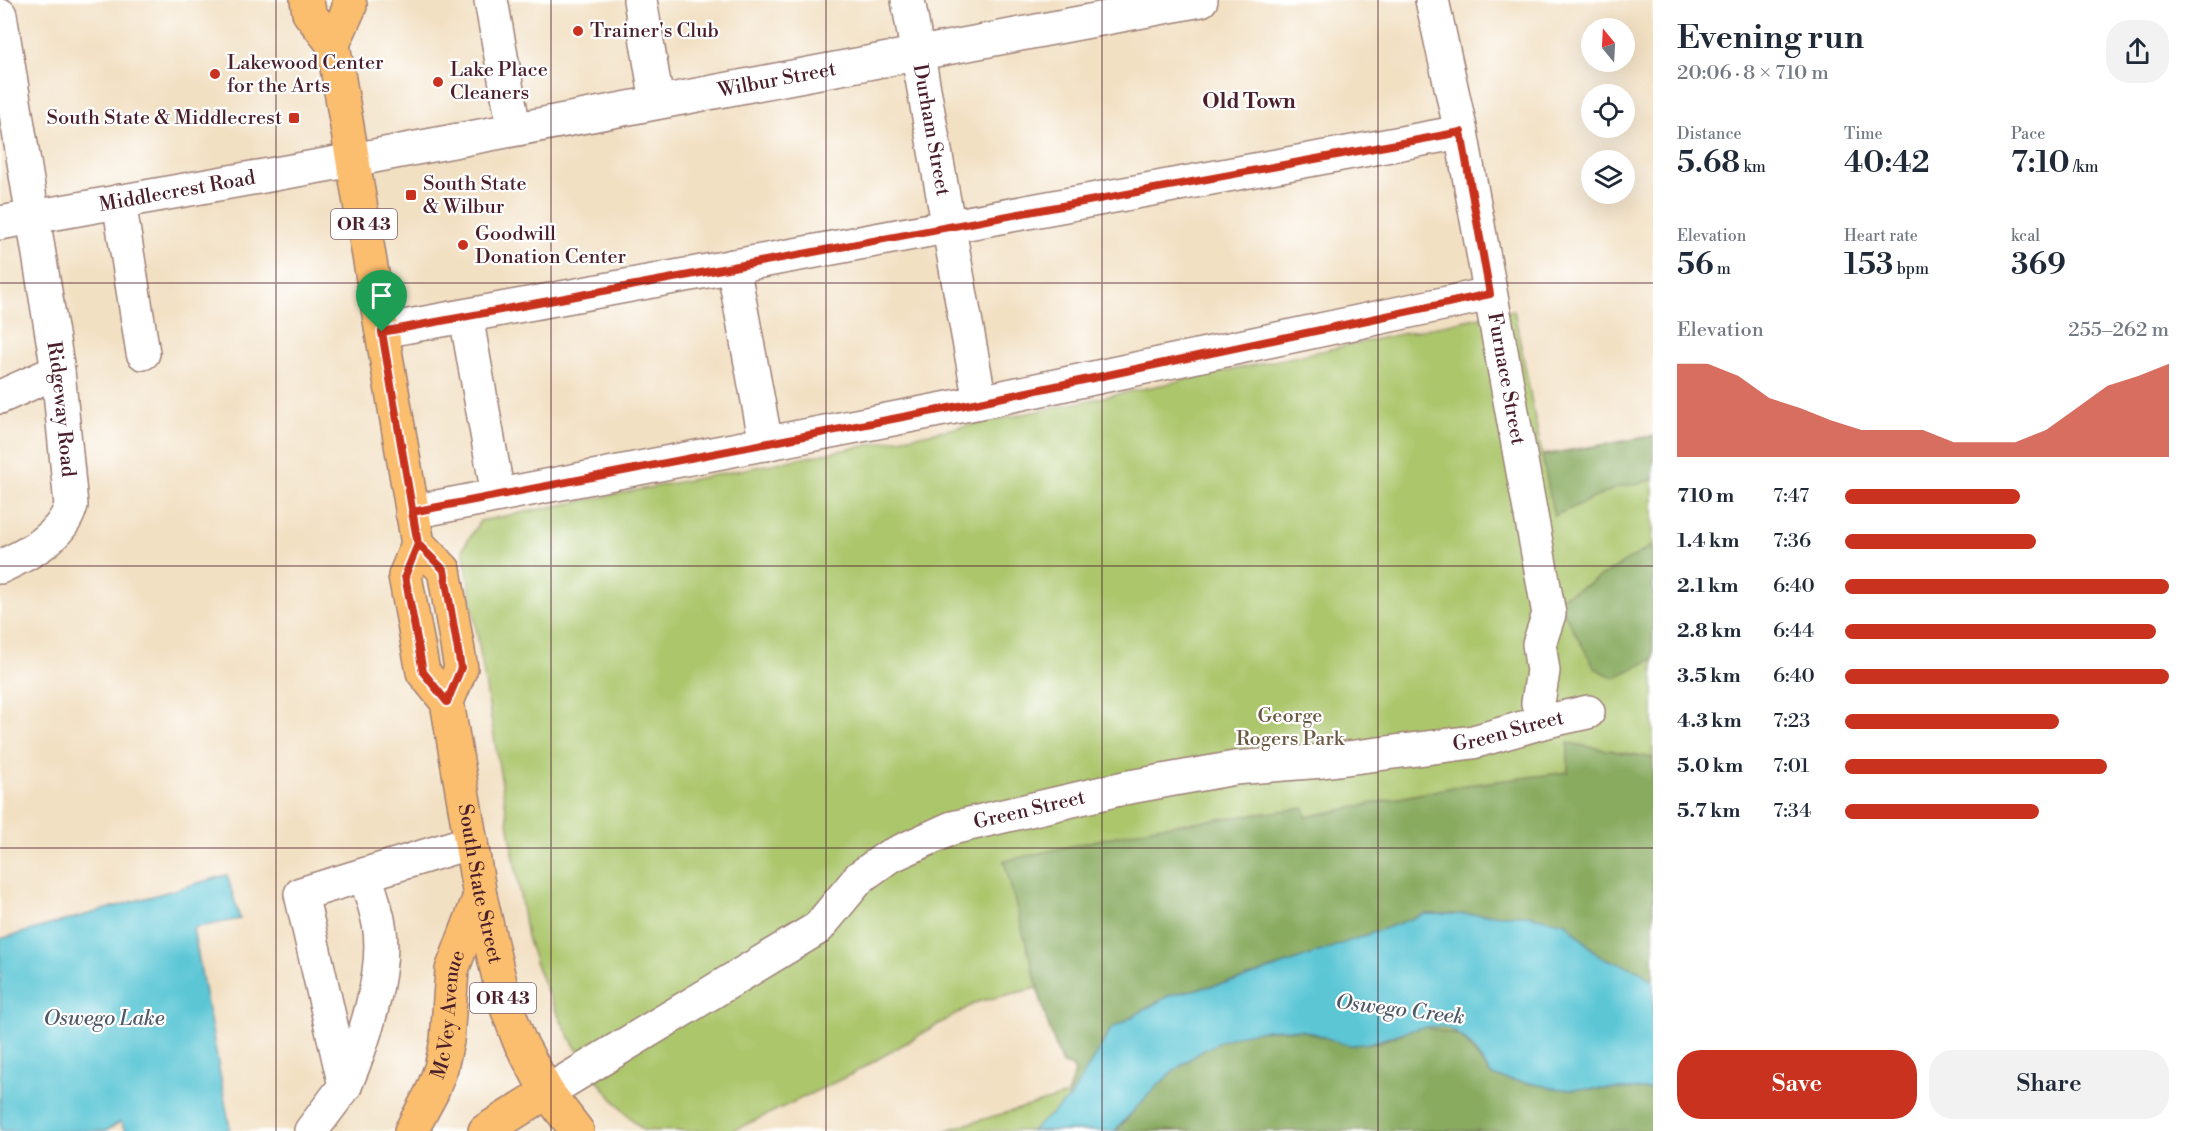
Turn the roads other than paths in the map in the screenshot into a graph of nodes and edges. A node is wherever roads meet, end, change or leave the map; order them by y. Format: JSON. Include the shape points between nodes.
{"nodes":[{"id":1,"x":307,"y":0,"type":"edge"},
{"id":2,"x":350,"y":0,"type":"edge"},
{"id":3,"x":491,"y":0,"type":"edge"},
{"id":4,"x":640,"y":0,"type":"edge"},
{"id":5,"x":908,"y":0,"type":"edge"},
{"id":6,"x":1200,"y":0,"type":"edge"},
{"id":7,"x":1432,"y":0,"type":"edge"},
{"id":8,"x":1083,"y":11,"type":"edge"},
{"id":9,"x":0,"y":15,"type":"edge"},
{"id":10,"x":333,"y":44,"type":"junction"},
{"id":11,"x":917,"y":52,"type":"junction"},
{"id":12,"x":657,"y":102,"type":"junction"},
{"id":13,"x":514,"y":129,"type":"junction"},
{"id":14,"x":1461,"y":132,"type":"junction"},
{"id":15,"x":354,"y":160,"type":"junction"},
{"id":16,"x":119,"y":201,"type":"junction"},
{"id":17,"x":32,"y":217,"type":"junction"},
{"id":18,"x":0,"y":223,"type":"edge"},
{"id":19,"x":950,"y":226,"type":"junction"},
{"id":20,"x":733,"y":266,"type":"junction"},
{"id":21,"x":1490,"y":294,"type":"junction"},
{"id":22,"x":466,"y":316,"type":"junction"},
{"id":23,"x":382,"y":332,"type":"junction"},
{"id":24,"x":143,"y":353,"type":"dead end"},
{"id":25,"x":58,"y":371,"type":"junction"},
{"id":26,"x":0,"y":397,"type":"edge"},
{"id":27,"x":980,"y":402,"type":"junction"},
{"id":28,"x":766,"y":444,"type":"junction"},
{"id":29,"x":498,"y":495,"type":"junction"},
{"id":30,"x":412,"y":512,"type":"junction"},
{"id":31,"x":0,"y":567,"type":"edge"},
{"id":32,"x":1588,"y":712,"type":"dead end"},
{"id":33,"x":1543,"y":722,"type":"junction"},
{"id":34,"x":471,"y":843,"type":"junction"},
{"id":35,"x":365,"y":875,"type":"junction"},
{"id":36,"x":480,"y":896,"type":"junction"},
{"id":37,"x":345,"y":1086,"type":"junction"},
{"id":38,"x":547,"y":1092,"type":"junction"},
{"id":39,"x":311,"y":1131,"type":"edge"},
{"id":40,"x":411,"y":1131,"type":"edge"},
{"id":41,"x":486,"y":1131,"type":"edge"},
{"id":42,"x":577,"y":1131,"type":"edge"}],
"edges":[{"from":1,"to":10,"type":"main road","name":"South State Street","number":"OR 43","via":[[309,13]]},
{"from":2,"to":10,"type":"main road","via":[[351,6]]},
{"from":3,"to":13,"type":"street"},
{"from":4,"to":12,"type":"street"},
{"from":5,"to":11,"type":"street","name":"Durham Street"},
{"from":6,"to":8,"type":"street","name":"Wilbur Street"},
{"from":7,"to":14,"type":"street","name":"Furnace Street"},
{"from":8,"to":11,"type":"street","name":"Wilbur Street"},
{"from":9,"to":17,"type":"street","name":"Ridgeway Road"},
{"from":10,"to":15,"type":"main road","name":"South State Street","number":"OR 43"},
{"from":11,"to":12,"type":"street","name":"Wilbur Street"},
{"from":11,"to":19,"type":"street","name":"Durham Street"},
{"from":12,"to":13,"type":"street","name":"Wilbur Street"},
{"from":13,"to":15,"type":"street","name":"Wilbur Street"},
{"from":14,"to":19,"type":"street"},
{"from":14,"to":21,"type":"street","name":"Furnace Street"},
{"from":15,"to":16,"type":"street","name":"Middlecrest Road"},
{"from":15,"to":23,"type":"main road","name":"South State Street","number":"OR 43"},
{"from":16,"to":17,"type":"street","name":"Middlecrest Road"},
{"from":16,"to":24,"type":"street"},
{"from":17,"to":18,"type":"street","name":"Middlecrest Road"},
{"from":17,"to":25,"type":"street","name":"Ridgeway Road"},
{"from":19,"to":20,"type":"street"},
{"from":19,"to":27,"type":"street","name":"Durham Street"},
{"from":20,"to":22,"type":"street"},
{"from":20,"to":28,"type":"street"},
{"from":21,"to":27,"type":"street"},
{"from":21,"to":33,"type":"street","name":"Furnace Street","via":[[1549,614],[1539,644],[1543,671],[1538,703]]},
{"from":22,"to":23,"type":"street"},
{"from":22,"to":29,"type":"street"},
{"from":23,"to":30,"type":"main road","name":"South State Street","number":"OR 43"},
{"from":25,"to":26,"type":"street"},
{"from":25,"to":31,"type":"street","name":"Ridgeway Road","via":[[71,505],[68,519],[35,551]]},
{"from":27,"to":28,"type":"street"},
{"from":28,"to":29,"type":"street"},
{"from":29,"to":30,"type":"street"},
{"from":30,"to":34,"type":"main road","name":"South State Street","number":"OR 43","via":[[418,544],[444,570],[461,668],[447,702]]},
{"from":32,"to":33,"type":"street","name":"Green Street"},
{"from":33,"to":38,"type":"street","name":"Green Street","via":[[1473,742],[1236,768],[1124,788],[952,828],[888,857],[860,877],[818,928]]},
{"from":34,"to":35,"type":"street"},
{"from":34,"to":36,"type":"main road","name":"South State Street","number":"OR 43"},
{"from":35,"to":37,"type":"street","via":[[380,926],[379,970],[363,1042]]},
{"from":35,"to":37,"type":"street","via":[[301,894]]},
{"from":36,"to":38,"type":"main road","name":"South State Street","number":"OR 43","via":[[504,1000],[519,1040]]},
{"from":36,"to":40,"type":"main road","name":"McVey Avenue","via":[[452,970],[441,1068]]},
{"from":37,"to":39,"type":"street"},
{"from":38,"to":41,"type":"main road"},
{"from":38,"to":42,"type":"main road","number":"OR 43"}]}
